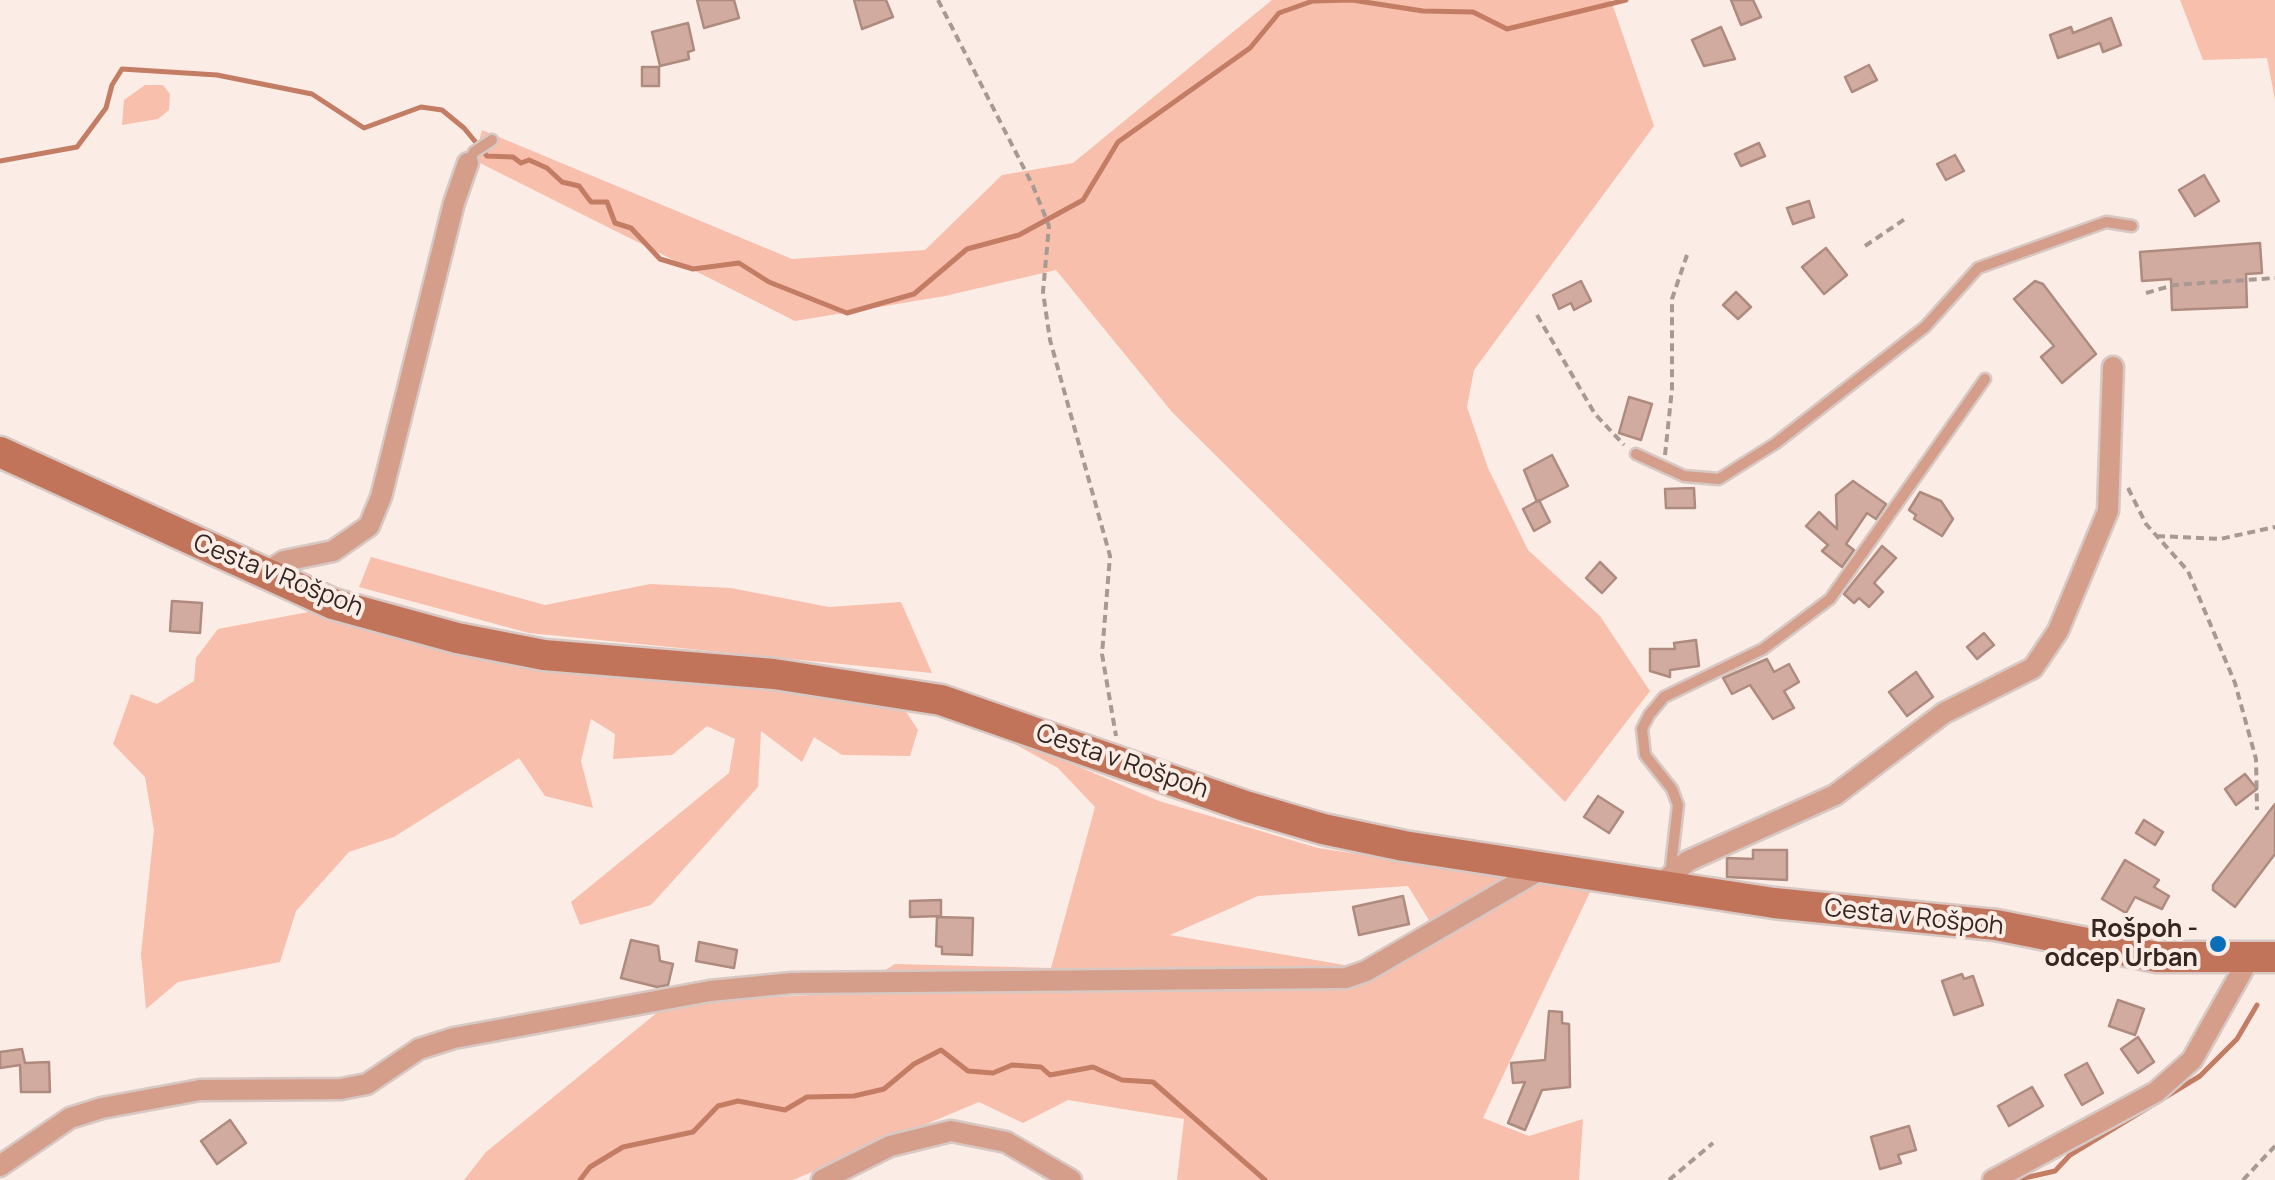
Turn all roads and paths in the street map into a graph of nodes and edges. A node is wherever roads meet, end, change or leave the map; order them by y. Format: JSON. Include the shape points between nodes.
{"nodes":[{"id":1,"x":938,"y":0,"type":"edge"},
{"id":2,"x":492,"y":140,"type":"dead end"},
{"id":3,"x":468,"y":163,"type":"joint"},
{"id":4,"x":1905,"y":219,"type":"dead end"},
{"id":5,"x":2132,"y":226,"type":"dead end"},
{"id":6,"x":1865,"y":246,"type":"dead end"},
{"id":7,"x":1687,"y":255,"type":"dead end"},
{"id":8,"x":2275,"y":278,"type":"edge"},
{"id":9,"x":2146,"y":293,"type":"dead end"},
{"id":10,"x":1537,"y":314,"type":"dead end"},
{"id":11,"x":2113,"y":367,"type":"dead end"},
{"id":12,"x":1986,"y":379,"type":"dead end"},
{"id":13,"x":0,"y":452,"type":"edge"},
{"id":14,"x":1636,"y":454,"type":"joint"},
{"id":15,"x":1664,"y":469,"type":"junction"},
{"id":16,"x":2112,"y":471,"type":"junction"},
{"id":17,"x":2275,"y":527,"type":"edge"},
{"id":18,"x":2157,"y":536,"type":"junction"},
{"id":19,"x":265,"y":573,"type":"junction"},
{"id":20,"x":1120,"y":761,"type":"junction"},
{"id":21,"x":2256,"y":810,"type":"dead end"},
{"id":22,"x":1536,"y":866,"type":"junction"},
{"id":23,"x":1666,"y":880,"type":"junction"},
{"id":24,"x":2262,"y":957,"type":"edge"},
{"id":25,"x":1713,"y":1143,"type":"dead end"},
{"id":26,"x":2275,"y":1146,"type":"edge"},
{"id":27,"x":0,"y":1166,"type":"edge"},
{"id":28,"x":822,"y":1180,"type":"edge"},
{"id":29,"x":1071,"y":1180,"type":"edge"},
{"id":30,"x":1669,"y":1180,"type":"edge"},
{"id":31,"x":1994,"y":1180,"type":"edge"},
{"id":32,"x":2243,"y":1180,"type":"edge"}],
"edges":[{"from":1,"to":20,"type":"path","via":[[1049,226],[1043,292],[1056,373],[1108,542],[1102,642]]},
{"from":2,"to":3,"type":"lane"},
{"from":3,"to":19,"type":"street","via":[[369,526],[332,551],[284,561]]},
{"from":4,"to":6,"type":"path"},
{"from":5,"to":15,"type":"lane","via":[[2106,222],[1978,268],[1924,327],[1728,474],[1710,481]]},
{"from":7,"to":15,"type":"path","via":[[1672,299]]},
{"from":8,"to":9,"type":"path"},
{"from":10,"to":14,"type":"path","via":[[1595,414]]},
{"from":11,"to":16,"type":"street"},
{"from":12,"to":23,"type":"lane","via":[[1830,599],[1763,649],[1664,697],[1648,715],[1642,730],[1646,754],[1678,804]]},
{"from":13,"to":19,"type":"street","name":"Cesta v Rošpoh"},
{"from":14,"to":15,"type":"lane"},
{"from":16,"to":18,"type":"path"},
{"from":16,"to":23,"type":"street","via":[[2108,512],[2091,555],[2058,631],[2033,668],[1944,713],[1835,795],[1688,861]]},
{"from":17,"to":18,"type":"path","via":[[2220,540]]},
{"from":18,"to":21,"type":"path","via":[[2188,571],[2235,682],[2256,759]]},
{"from":19,"to":20,"type":"street","name":"Cesta v Rošpoh","via":[[333,604],[457,638],[544,654],[856,684],[941,700]]},
{"from":20,"to":22,"type":"street","name":"Cesta v Rošpoh","via":[[1323,829]]},
{"from":22,"to":23,"type":"street","name":"Cesta v Rošpoh"},
{"from":22,"to":27,"type":"street","via":[[1346,978],[792,983],[710,990],[454,1038],[419,1049],[366,1084],[341,1089],[200,1090],[120,1103],[70,1118]]},
{"from":23,"to":24,"type":"street","name":"Cesta v Rošpoh","via":[[1774,903],[1996,925],[2166,959]]},
{"from":24,"to":31,"type":"street","via":[[2192,1060],[2156,1092]]},
{"from":25,"to":30,"type":"path"},
{"from":26,"to":32,"type":"path"},
{"from":28,"to":29,"type":"street","via":[[890,1146],[951,1131],[1006,1142]]}]}
